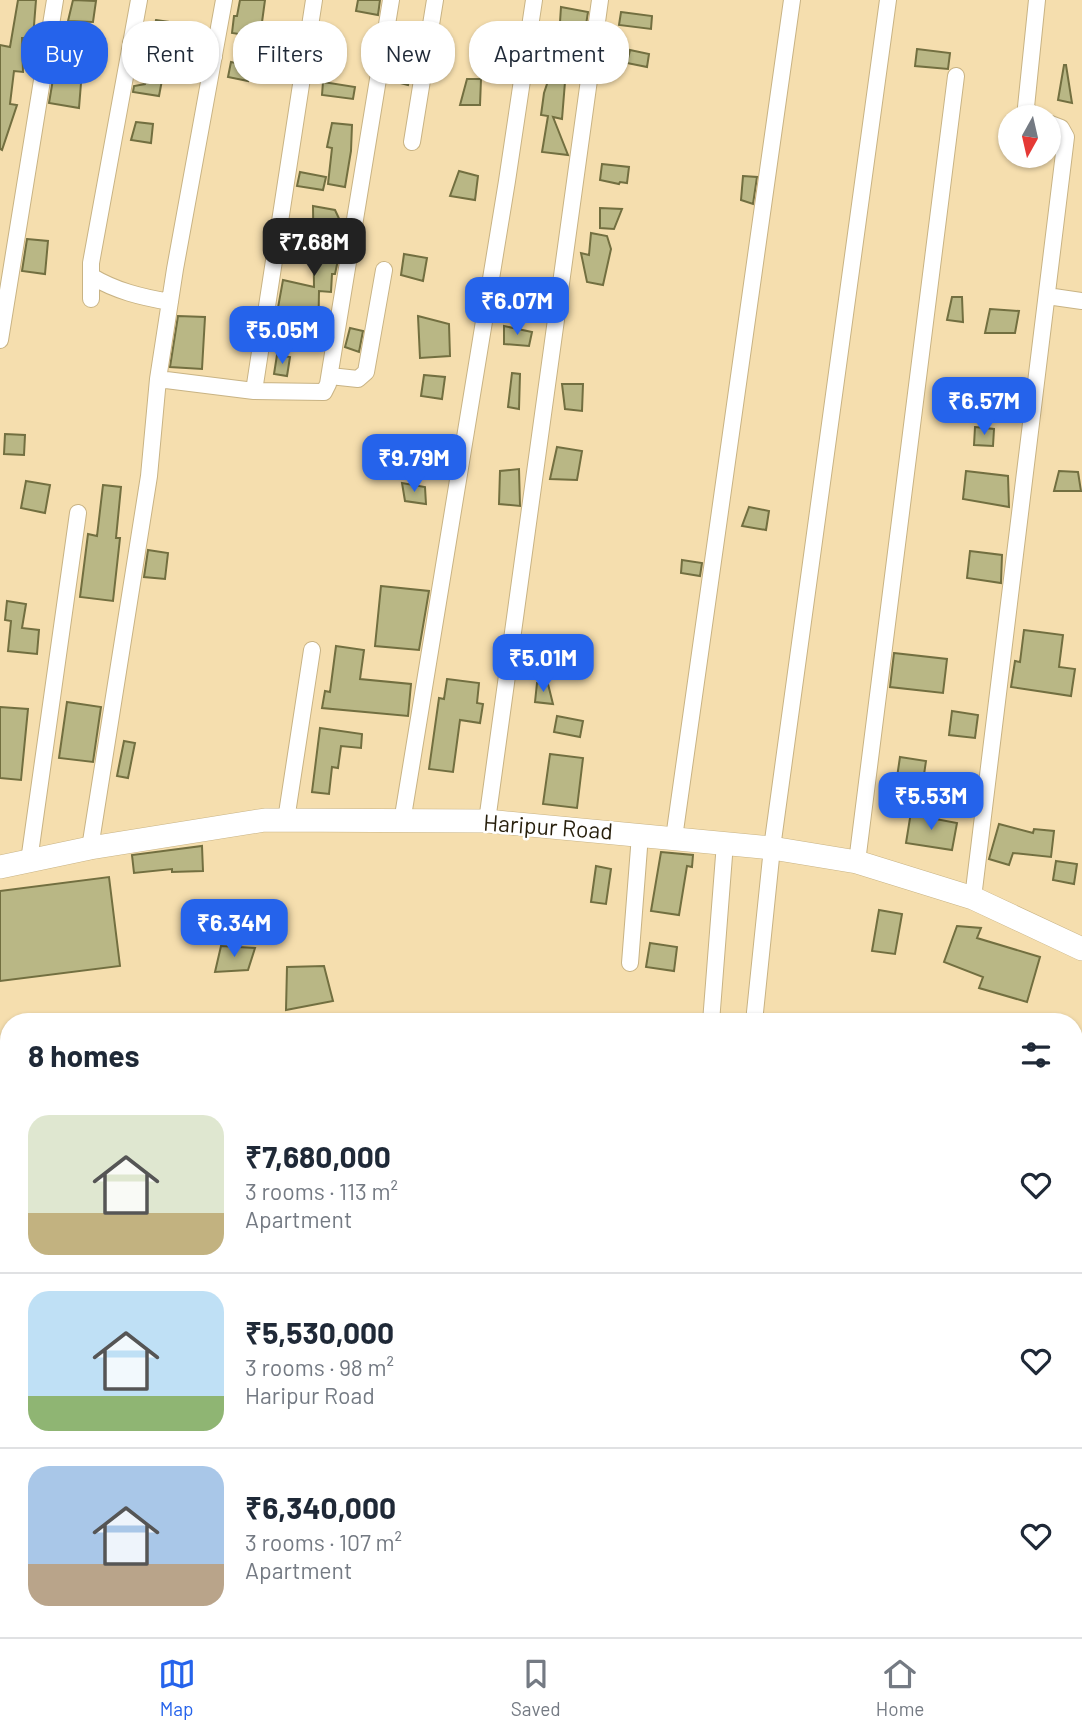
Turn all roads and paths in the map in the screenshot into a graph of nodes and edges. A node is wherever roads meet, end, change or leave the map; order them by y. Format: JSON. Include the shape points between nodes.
{"nodes":[{"id":1,"x":55,"y":0,"type":"edge"},
{"id":2,"x":139,"y":0,"type":"edge"},
{"id":3,"x":224,"y":0,"type":"edge"},
{"id":4,"x":314,"y":0,"type":"edge"},
{"id":5,"x":391,"y":0,"type":"edge"},
{"id":6,"x":435,"y":0,"type":"edge"},
{"id":7,"x":534,"y":0,"type":"edge"},
{"id":8,"x":600,"y":0,"type":"edge"},
{"id":9,"x":792,"y":0,"type":"edge"},
{"id":10,"x":888,"y":0,"type":"edge"},
{"id":11,"x":1037,"y":0,"type":"edge"},
{"id":12,"x":135,"y":21,"type":"edge"},
{"id":13,"x":219,"y":28,"type":"edge"},
{"id":14,"x":956,"y":76,"type":"dead end"},
{"id":15,"x":123,"y":84,"type":"edge"},
{"id":16,"x":209,"y":84,"type":"edge"},
{"id":17,"x":1026,"y":105,"type":"edge"},
{"id":18,"x":1061,"y":128,"type":"edge"},
{"id":19,"x":412,"y":142,"type":"dead end"},
{"id":20,"x":384,"y":270,"type":"dead end"},
{"id":21,"x":91,"y":276,"type":"junction"},
{"id":22,"x":1047,"y":296,"type":"junction"},
{"id":23,"x":91,"y":299,"type":"dead end"},
{"id":24,"x":1082,"y":301,"type":"edge"},
{"id":25,"x":170,"y":302,"type":"junction"},
{"id":26,"x":0,"y":340,"type":"edge"},
{"id":27,"x":330,"y":376,"type":"junction"},
{"id":28,"x":158,"y":379,"type":"junction"},
{"id":29,"x":254,"y":391,"type":"junction"},
{"id":30,"x":78,"y":513,"type":"dead end"},
{"id":31,"x":312,"y":650,"type":"dead end"},
{"id":32,"x":286,"y":820,"type":"junction"},
{"id":33,"x":487,"y":821,"type":"junction"},
{"id":34,"x":401,"y":822,"type":"junction"},
{"id":35,"x":640,"y":835,"type":"junction"},
{"id":36,"x":674,"y":838,"type":"junction"},
{"id":37,"x":725,"y":843,"type":"junction"},
{"id":38,"x":90,"y":848,"type":"junction"},
{"id":39,"x":772,"y":848,"type":"junction"},
{"id":40,"x":29,"y":861,"type":"junction"},
{"id":41,"x":857,"y":862,"type":"junction"},
{"id":42,"x":0,"y":867,"type":"edge"},
{"id":43,"x":973,"y":898,"type":"junction"},
{"id":44,"x":1082,"y":949,"type":"edge"},
{"id":45,"x":631,"y":963,"type":"dead end"},
{"id":46,"x":712,"y":1013,"type":"edge"},
{"id":47,"x":755,"y":1013,"type":"edge"}],
"edges":[{"from":1,"to":26,"type":"street"},
{"from":2,"to":12,"type":"street"},
{"from":3,"to":13,"type":"street"},
{"from":4,"to":29,"type":"street"},
{"from":5,"to":27,"type":"street"},
{"from":6,"to":19,"type":"street"},
{"from":7,"to":34,"type":"street"},
{"from":8,"to":33,"type":"street"},
{"from":9,"to":36,"type":"street"},
{"from":10,"to":39,"type":"street"},
{"from":11,"to":17,"type":"street"},
{"from":14,"to":41,"type":"street"},
{"from":15,"to":21,"type":"street"},
{"from":16,"to":25,"type":"street"},
{"from":18,"to":22,"type":"street","via":[[1066,136]]},
{"from":20,"to":27,"type":"street","via":[[366,372],[358,379]]},
{"from":21,"to":23,"type":"street"},
{"from":21,"to":25,"type":"street","via":[[110,287]]},
{"from":22,"to":24,"type":"street"},
{"from":22,"to":43,"type":"street"},
{"from":25,"to":28,"type":"street"},
{"from":27,"to":29,"type":"street","via":[[324,392],[316,394]]},
{"from":28,"to":29,"type":"street"},
{"from":28,"to":38,"type":"street","via":[[149,476]]},
{"from":30,"to":40,"type":"street"},
{"from":31,"to":32,"type":"street"},
{"from":32,"to":34,"type":"street","name":"Haripur Road"},
{"from":32,"to":38,"type":"street","name":"Haripur Road"},
{"from":33,"to":34,"type":"street","name":"Haripur Road"},
{"from":33,"to":35,"type":"street","name":"Haripur Road"},
{"from":35,"to":36,"type":"street","name":"Haripur Road"},
{"from":35,"to":45,"type":"street"},
{"from":36,"to":37,"type":"street","name":"Haripur Road"},
{"from":37,"to":39,"type":"street","name":"Haripur Road"},
{"from":37,"to":46,"type":"street"},
{"from":38,"to":40,"type":"street","name":"Haripur Road"},
{"from":39,"to":41,"type":"street","name":"Haripur Road"},
{"from":39,"to":47,"type":"street"},
{"from":40,"to":42,"type":"street","name":"Haripur Road"},
{"from":41,"to":43,"type":"street","name":"Haripur Road"},
{"from":43,"to":44,"type":"street","name":"Haripur Road"}]}
